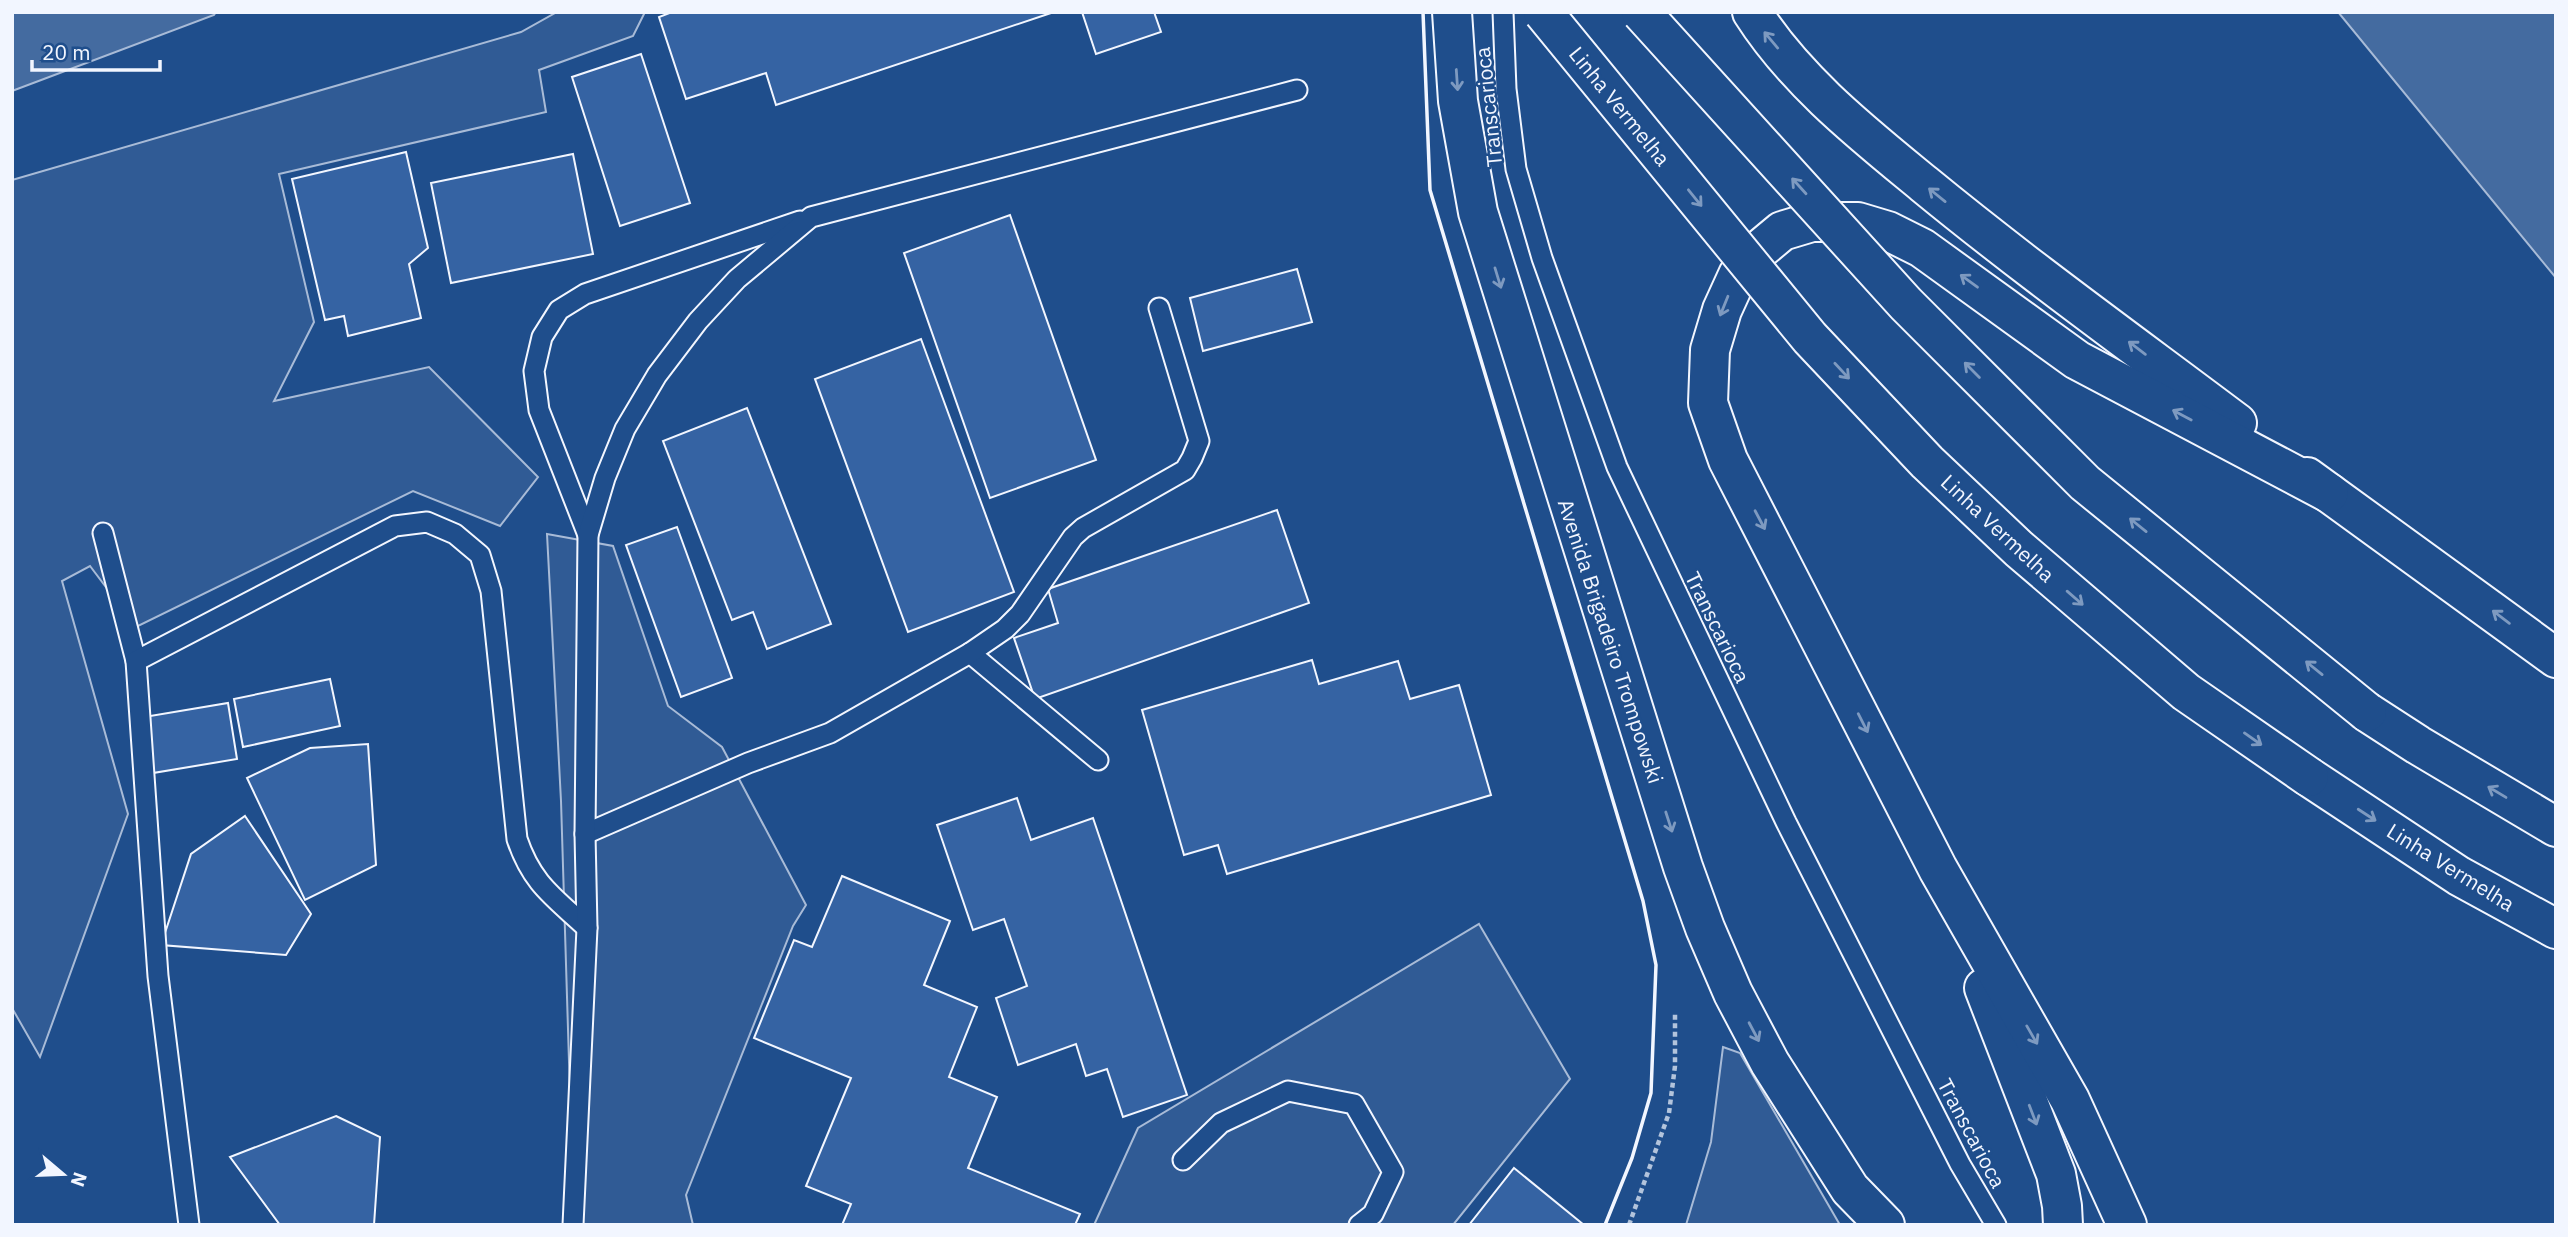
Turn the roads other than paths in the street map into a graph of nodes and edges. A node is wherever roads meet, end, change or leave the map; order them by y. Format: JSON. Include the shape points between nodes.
{"nodes":[{"id":1,"x":1452,"y":12,"type":"edge"},
{"id":2,"x":1503,"y":12,"type":"edge"},
{"id":3,"x":1543,"y":12,"type":"edge"},
{"id":4,"x":1641,"y":12,"type":"edge"},
{"id":5,"x":1752,"y":12,"type":"edge"},
{"id":6,"x":1297,"y":90,"type":"dead end"},
{"id":7,"x":811,"y":217,"type":"junction"},
{"id":8,"x":1160,"y":308,"type":"dead end"},
{"id":9,"x":2329,"y":493,"type":"junction"},
{"id":10,"x":103,"y":533,"type":"dead end"},
{"id":11,"x":588,"y":535,"type":"junction"},
{"id":12,"x":970,"y":653,"type":"junction"},
{"id":13,"x":2556,"y":657,"type":"edge"},
{"id":14,"x":136,"y":661,"type":"junction"},
{"id":15,"x":1098,"y":760,"type":"dead end"},
{"id":16,"x":2556,"y":827,"type":"edge"},
{"id":17,"x":585,"y":834,"type":"junction"},
{"id":18,"x":1938,"y":869,"type":"junction"},
{"id":19,"x":2459,"y":876,"type":"junction"},
{"id":20,"x":587,"y":929,"type":"junction"},
{"id":21,"x":2556,"y":929,"type":"edge"},
{"id":22,"x":2556,"y":951,"type":"edge"},
{"id":23,"x":1184,"y":1160,"type":"dead end"},
{"id":24,"x":1850,"y":1189,"type":"junction"},
{"id":25,"x":189,"y":1225,"type":"edge"},
{"id":26,"x":573,"y":1225,"type":"edge"},
{"id":27,"x":1359,"y":1225,"type":"edge"},
{"id":28,"x":1872,"y":1225,"type":"edge"},
{"id":29,"x":1885,"y":1225,"type":"edge"},
{"id":30,"x":1996,"y":1225,"type":"edge"},
{"id":31,"x":2063,"y":1225,"type":"edge"},
{"id":32,"x":2127,"y":1225,"type":"edge"}],
"edges":[{"from":1,"to":24,"type":"highway","name":"Avenida Brigadeiro Trompowski","one_way":true,"via":[[1458,101],[1478,212],[1683,867],[1733,993],[1770,1063]]},
{"from":2,"to":30,"type":"lane","name":"Transcarioca","via":[[1516,169],[1542,258],[1617,467],[1786,822],[1960,1164]]},
{"from":3,"to":19,"type":"highway","name":"Linha Vermelha","one_way":true,"bridge":true,"via":[[1810,338],[1927,462],[2019,549],[2176,684]]},
{"from":16,"to":4,"type":"highway","one_way":true,"bridge":true,"via":[[2367,712],[2085,483],[1906,304]]},
{"from":9,"to":5,"type":"highway","one_way":true,"via":[[1959,213],[1849,123],[1797,70]]},
{"from":6,"to":7,"type":"lane"},
{"from":7,"to":11,"type":"lane","via":[[737,279],[657,375],[625,429]]},
{"from":7,"to":11,"type":"lane","via":[[585,294],[559,310],[542,337],[534,371],[539,410]]},
{"from":8,"to":12,"type":"lane","via":[[1199,440],[1192,458],[1185,470],[1083,528],[1020,614]]},
{"from":13,"to":9,"type":"highway","one_way":true},
{"from":9,"to":18,"type":"highway","one_way":true,"via":[[2077,360],[1922,248],[1888,231],[1858,222],[1812,222],[1782,231],[1758,251],[1738,275],[1722,310],[1710,350],[1709,403],[1728,460]]},
{"from":10,"to":14,"type":"lane"},
{"from":11,"to":17,"type":"lane"},
{"from":12,"to":15,"type":"lane"},
{"from":12,"to":17,"type":"lane","via":[[830,733],[748,763]]},
{"from":14,"to":20,"type":"lane","via":[[395,526],[427,522],[455,534],[480,555],[491,591],[517,839],[524,862],[537,881]]},
{"from":14,"to":25,"type":"lane","via":[[158,976]]},
{"from":17,"to":20,"type":"lane"},
{"from":18,"to":31,"type":"highway","one_way":true,"via":[[2056,1174]]},
{"from":18,"to":32,"type":"highway","one_way":true,"via":[[2070,1100]]},
{"from":19,"to":21,"type":"highway","name":"Linha Vermelha"},
{"from":19,"to":22,"type":"highway"},
{"from":20,"to":26,"type":"lane"},
{"from":23,"to":27,"type":"lane","via":[[1221,1124],[1288,1091],[1354,1104],[1393,1172],[1373,1214]]},
{"from":24,"to":28,"type":"highway"},
{"from":24,"to":29,"type":"highway","name":"Avenida Brigadeiro Trompowski"}]}
